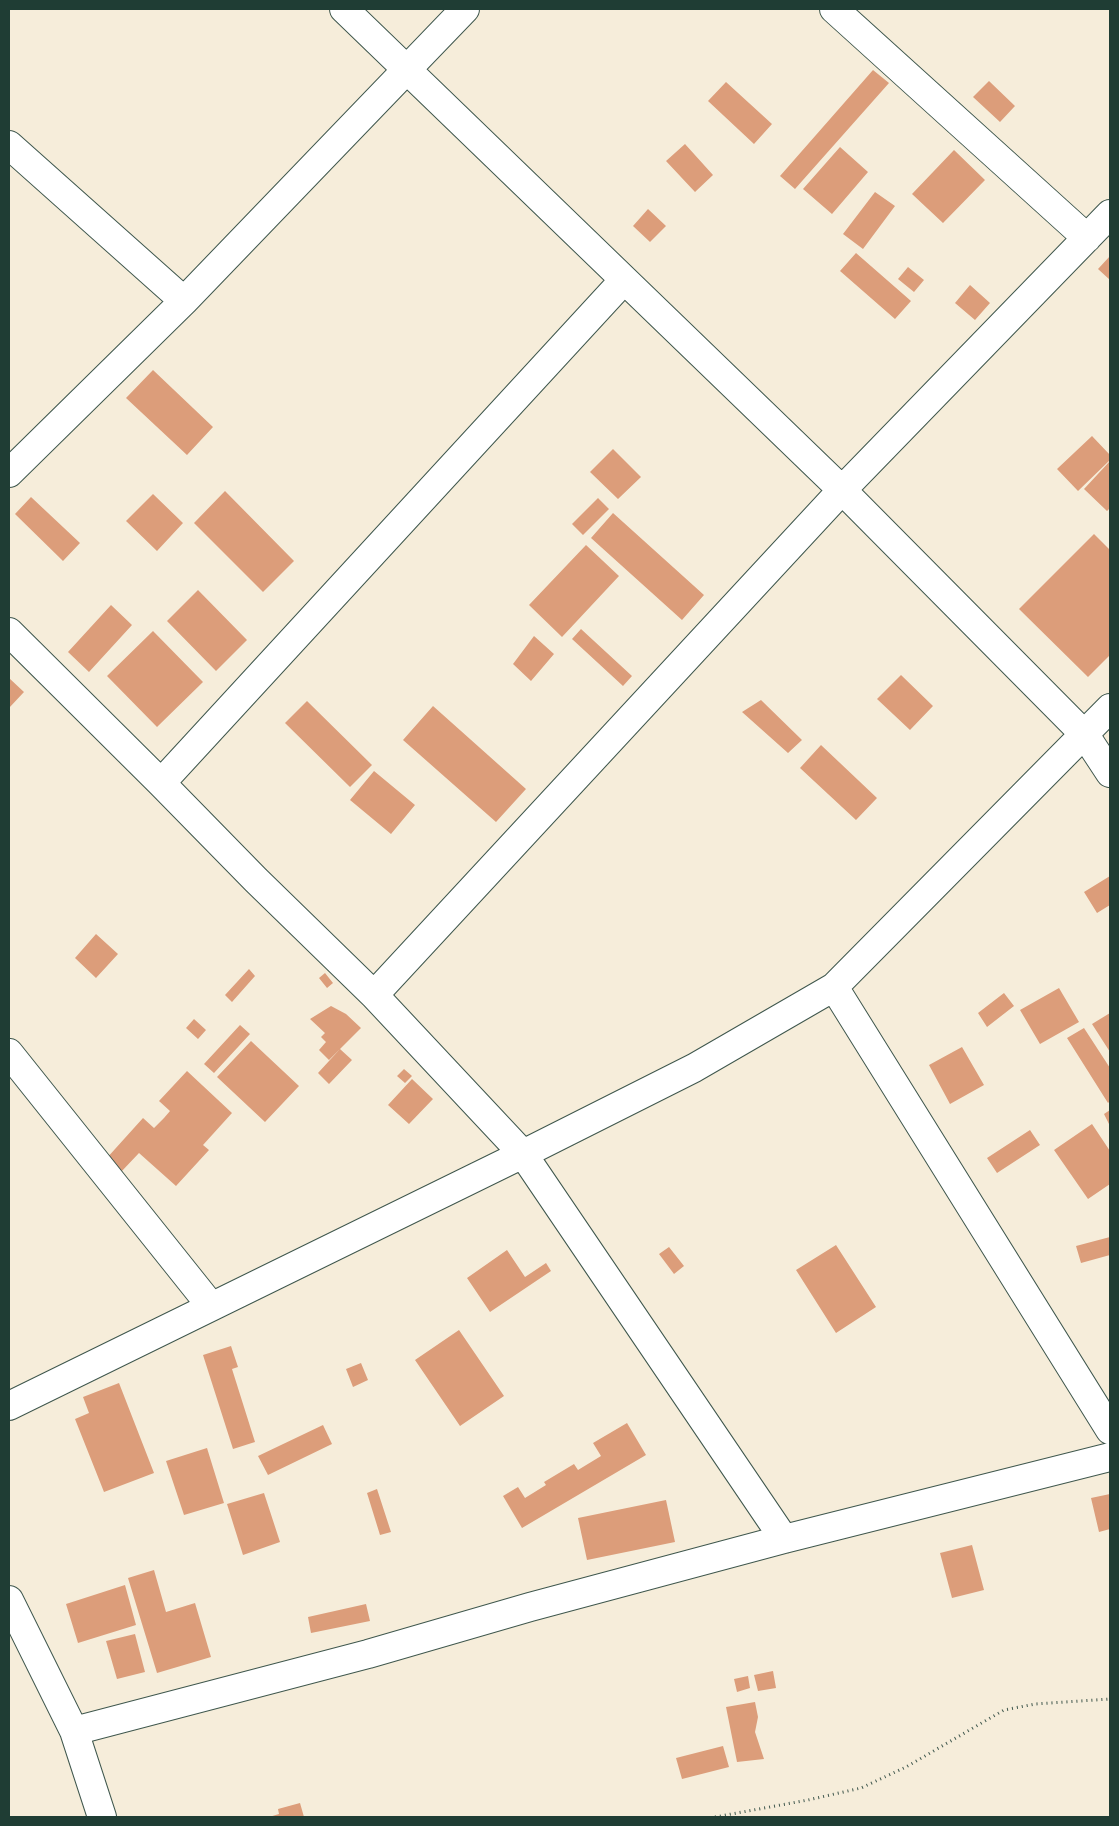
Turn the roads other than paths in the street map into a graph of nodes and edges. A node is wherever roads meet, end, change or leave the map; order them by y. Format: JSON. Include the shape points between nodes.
{"nodes":[{"id":1,"x":344,"y":9,"type":"edge"},
{"id":2,"x":465,"y":9,"type":"edge"},
{"id":3,"x":834,"y":9,"type":"edge"},
{"id":4,"x":407,"y":71,"type":"junction"},
{"id":5,"x":9,"y":145,"type":"edge"},
{"id":6,"x":1110,"y":214,"type":"edge"},
{"id":7,"x":1087,"y":238,"type":"junction"},
{"id":8,"x":624,"y":280,"type":"junction"},
{"id":9,"x":184,"y":301,"type":"junction"},
{"id":10,"x":9,"y":473,"type":"edge"},
{"id":11,"x":842,"y":490,"type":"junction"},
{"id":12,"x":9,"y":632,"type":"edge"},
{"id":13,"x":1110,"y":708,"type":"edge"},
{"id":14,"x":1085,"y":735,"type":"junction"},
{"id":15,"x":1110,"y":773,"type":"edge"},
{"id":16,"x":161,"y":783,"type":"junction"},
{"id":17,"x":834,"y":987,"type":"junction"},
{"id":18,"x":374,"y":995,"type":"junction"},
{"id":19,"x":9,"y":1053,"type":"edge"},
{"id":20,"x":522,"y":1154,"type":"junction"},
{"id":21,"x":211,"y":1306,"type":"junction"},
{"id":22,"x":9,"y":1406,"type":"edge"},
{"id":23,"x":1110,"y":1430,"type":"edge"},
{"id":24,"x":1110,"y":1457,"type":"edge"},
{"id":25,"x":784,"y":1538,"type":"junction"},
{"id":26,"x":9,"y":1600,"type":"edge"},
{"id":27,"x":74,"y":1731,"type":"junction"},
{"id":28,"x":102,"y":1817,"type":"edge"}],
"edges":[{"from":1,"to":4,"type":"street"},
{"from":2,"to":4,"type":"street"},
{"from":3,"to":7,"type":"street"},
{"from":4,"to":8,"type":"street"},
{"from":4,"to":9,"type":"street"},
{"from":5,"to":9,"type":"street"},
{"from":6,"to":7,"type":"street"},
{"from":7,"to":11,"type":"street"},
{"from":8,"to":11,"type":"street"},
{"from":8,"to":16,"type":"street"},
{"from":9,"to":10,"type":"street"},
{"from":11,"to":14,"type":"street"},
{"from":11,"to":18,"type":"street"},
{"from":12,"to":16,"type":"street"},
{"from":13,"to":14,"type":"street"},
{"from":14,"to":15,"type":"street"},
{"from":14,"to":17,"type":"street"},
{"from":16,"to":18,"type":"street"},
{"from":17,"to":20,"type":"street","via":[[694,1068]]},
{"from":17,"to":23,"type":"street"},
{"from":18,"to":20,"type":"street"},
{"from":19,"to":21,"type":"street"},
{"from":20,"to":21,"type":"street"},
{"from":20,"to":25,"type":"street"},
{"from":21,"to":22,"type":"street"},
{"from":24,"to":25,"type":"street"},
{"from":25,"to":27,"type":"street","via":[[368,1654]]},
{"from":26,"to":27,"type":"street"},
{"from":27,"to":28,"type":"street"}]}
